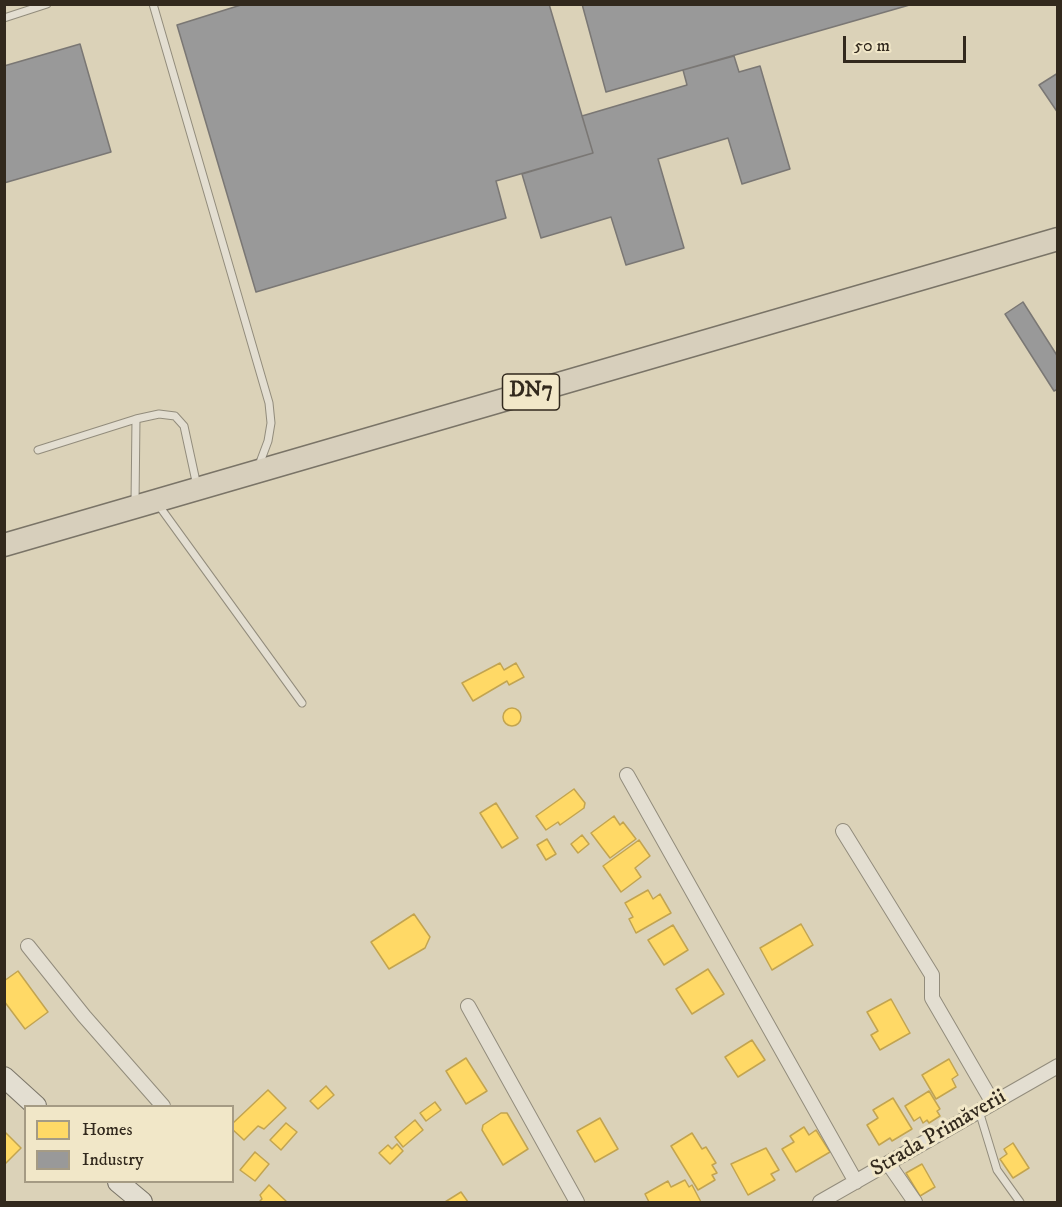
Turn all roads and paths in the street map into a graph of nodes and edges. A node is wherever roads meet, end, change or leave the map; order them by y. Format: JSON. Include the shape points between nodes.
{"nodes":[{"id":1,"x":46,"y":4,"type":"edge"},
{"id":2,"x":153,"y":4,"type":"edge"},
{"id":3,"x":4,"y":18,"type":"edge"},
{"id":4,"x":1058,"y":239,"type":"edge"},
{"id":5,"x":136,"y":419,"type":"junction"},
{"id":6,"x":38,"y":450,"type":"dead end"},
{"id":7,"x":255,"y":472,"type":"junction"},
{"id":8,"x":197,"y":489,"type":"junction"},
{"id":9,"x":145,"y":504,"type":"junction"},
{"id":10,"x":4,"y":545,"type":"edge"},
{"id":11,"x":302,"y":703,"type":"dead end"},
{"id":12,"x":627,"y":775,"type":"dead end"},
{"id":13,"x":843,"y":831,"type":"dead end"},
{"id":14,"x":28,"y":945,"type":"dead end"},
{"id":15,"x":468,"y":1006,"type":"dead end"},
{"id":16,"x":1058,"y":1066,"type":"edge"},
{"id":17,"x":4,"y":1077,"type":"edge"},
{"id":18,"x":993,"y":1103,"type":"junction"},
{"id":19,"x":34,"y":1105,"type":"edge"},
{"id":20,"x":161,"y":1105,"type":"edge"},
{"id":21,"x":979,"y":1111,"type":"junction"},
{"id":22,"x":888,"y":1163,"type":"junction"},
{"id":23,"x":856,"y":1182,"type":"junction"},
{"id":24,"x":119,"y":1183,"type":"edge"},
{"id":25,"x":142,"y":1203,"type":"edge"},
{"id":26,"x":576,"y":1203,"type":"edge"},
{"id":27,"x":820,"y":1203,"type":"edge"},
{"id":28,"x":915,"y":1203,"type":"edge"},
{"id":29,"x":1020,"y":1203,"type":"edge"}],
"edges":[{"from":1,"to":3,"type":"lane"},
{"from":2,"to":7,"type":"lane","via":[[269,403],[268,441]]},
{"from":4,"to":7,"type":"main road","number":"DN7"},
{"from":5,"to":6,"type":"lane"},
{"from":5,"to":8,"type":"lane","via":[[159,414],[175,416],[184,426]]},
{"from":5,"to":9,"type":"lane"},
{"from":7,"to":8,"type":"main road","number":"DN7"},
{"from":8,"to":9,"type":"main road","number":"DN7"},
{"from":9,"to":10,"type":"main road","number":"DN7"},
{"from":9,"to":11,"type":"lane"},
{"from":12,"to":23,"type":"street"},
{"from":13,"to":18,"type":"street","via":[[932,975],[932,998]]},
{"from":14,"to":20,"type":"street"},
{"from":15,"to":26,"type":"street"},
{"from":16,"to":18,"type":"street","name":"Strada Primăverii"},
{"from":17,"to":19,"type":"street"},
{"from":18,"to":21,"type":"street","name":"Strada Primăverii"},
{"from":21,"to":22,"type":"street","name":"Strada Primăverii"},
{"from":21,"to":29,"type":"lane","via":[[997,1170]]},
{"from":22,"to":23,"type":"street","name":"Strada Primăverii"},
{"from":22,"to":28,"type":"street"},
{"from":23,"to":27,"type":"street","name":"Strada Primăverii"},
{"from":24,"to":25,"type":"street"}]}
